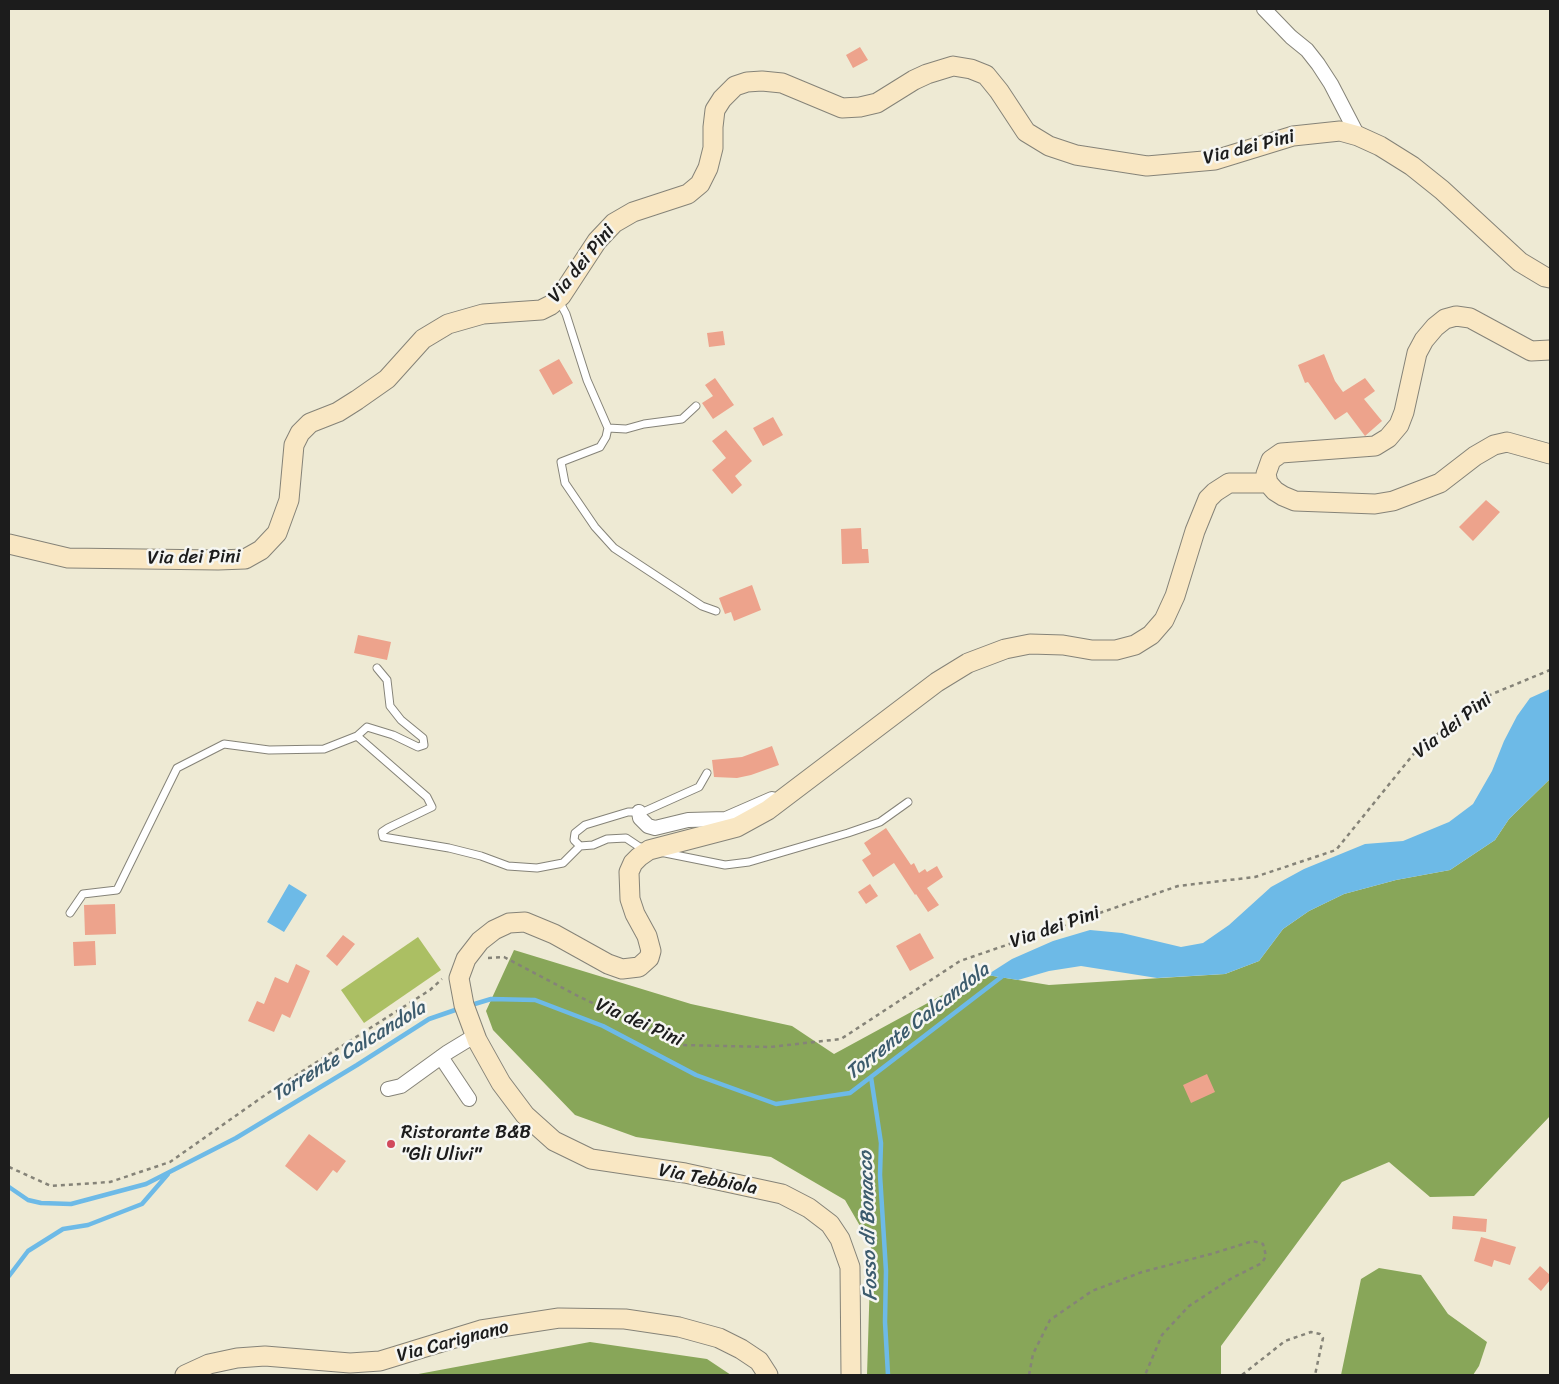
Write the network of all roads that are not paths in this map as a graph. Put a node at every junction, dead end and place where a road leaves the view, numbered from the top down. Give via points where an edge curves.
1 (1264, 9) edge
2 (1358, 136) junction
3 (1550, 278) edge
4 (558, 299) junction
5 (1550, 350) edge
6 (696, 406) dead end
7 (608, 428) junction
8 (1550, 454) edge
9 (1268, 483) junction
10 (9, 544) edge
11 (716, 612) dead end
12 (377, 668) dead end
13 (357, 736) junction
14 (707, 773) dead end
15 (800, 787) junction
16 (908, 802) dead end
17 (639, 812) junction
18 (580, 846) junction
19 (649, 850) junction
20 (70, 913) dead end
21 (477, 1038) junction
22 (441, 1057) junction
23 (388, 1089) dead end
24 (469, 1099) dead end
25 (185, 1375) edge
26 (768, 1375) edge
27 (851, 1375) edge

1 - 2 street via 1318,64
2 - 3 street, Via dei Pini via 1412,166 1520,262
2 - 4 street, Via dei Pini via 1340,131 1294,136 1215,160 1147,166 1076,155 1048,146 1026,132 986,75 970,69 953,66 927,74 877,104 860,107 842,108 782,83 747,82 735,86 722,98 716,110 713,148 700,184 688,194 633,212 614,223 597,241
4 - 7 lane
4 - 10 street, Via dei Pini via 541,310 484,314 448,324 423,339 387,379 365,395 338,412 310,423 294,445 289,500 276,533 261,550 245,559 68,558
5 - 9 street via 1531,351 1470,318 1456,316 1445,319 1424,340 1417,353 1404,412 1399,425 1388,438 1375,446 1281,453 1268,466
6 - 7 lane via 682,419 626,429
7 - 11 lane via 600,447 562,462 565,483 595,527 614,548
8 - 9 street via 1507,442 1494,445 1474,456 1440,483 1400,499 1376,504 1296,501 1275,491
9 - 15 street via 1229,483 1208,499 1176,596 1164,620 1151,635 1135,645 1116,650 1030,644 1005,649 968,663 937,682
12 - 13 lane via 387,680 390,706 400,720 423,738 424,745 418,747 367,726
13 - 18 lane via 428,797 432,807 388,828 382,832 383,837 449,848 508,866 537,868 563,863
13 - 20 lane via 324,749 269,750 224,744 177,768 117,890 83,894
14 - 17 lane via 699,787
15 - 17 street via 726,818 688,820 655,828 648,826
15 - 19 street via 737,827
16 - 19 lane via 880,822 749,862 725,865
17 - 18 lane via 628,812 585,825 575,833 574,840
18 - 19 lane via 626,838
19 - 21 street, Via Tebbiola via 633,863 628,880 635,914 648,936 649,958 639,967 622,969 525,922 509,923 480,941 466,959 459,978 464,1005
21 - 22 street
21 - 27 street, Via Tebbiola via 501,1083 525,1116 554,1141 591,1159 782,1194 830,1224 840,1239 850,1267
22 - 23 street via 401,1086
22 - 24 street
25 - 26 street, Via Carignano via 209,1364 265,1356 350,1363 380,1361 481,1330 559,1318 624,1319 679,1327 719,1338 741,1349 759,1361

